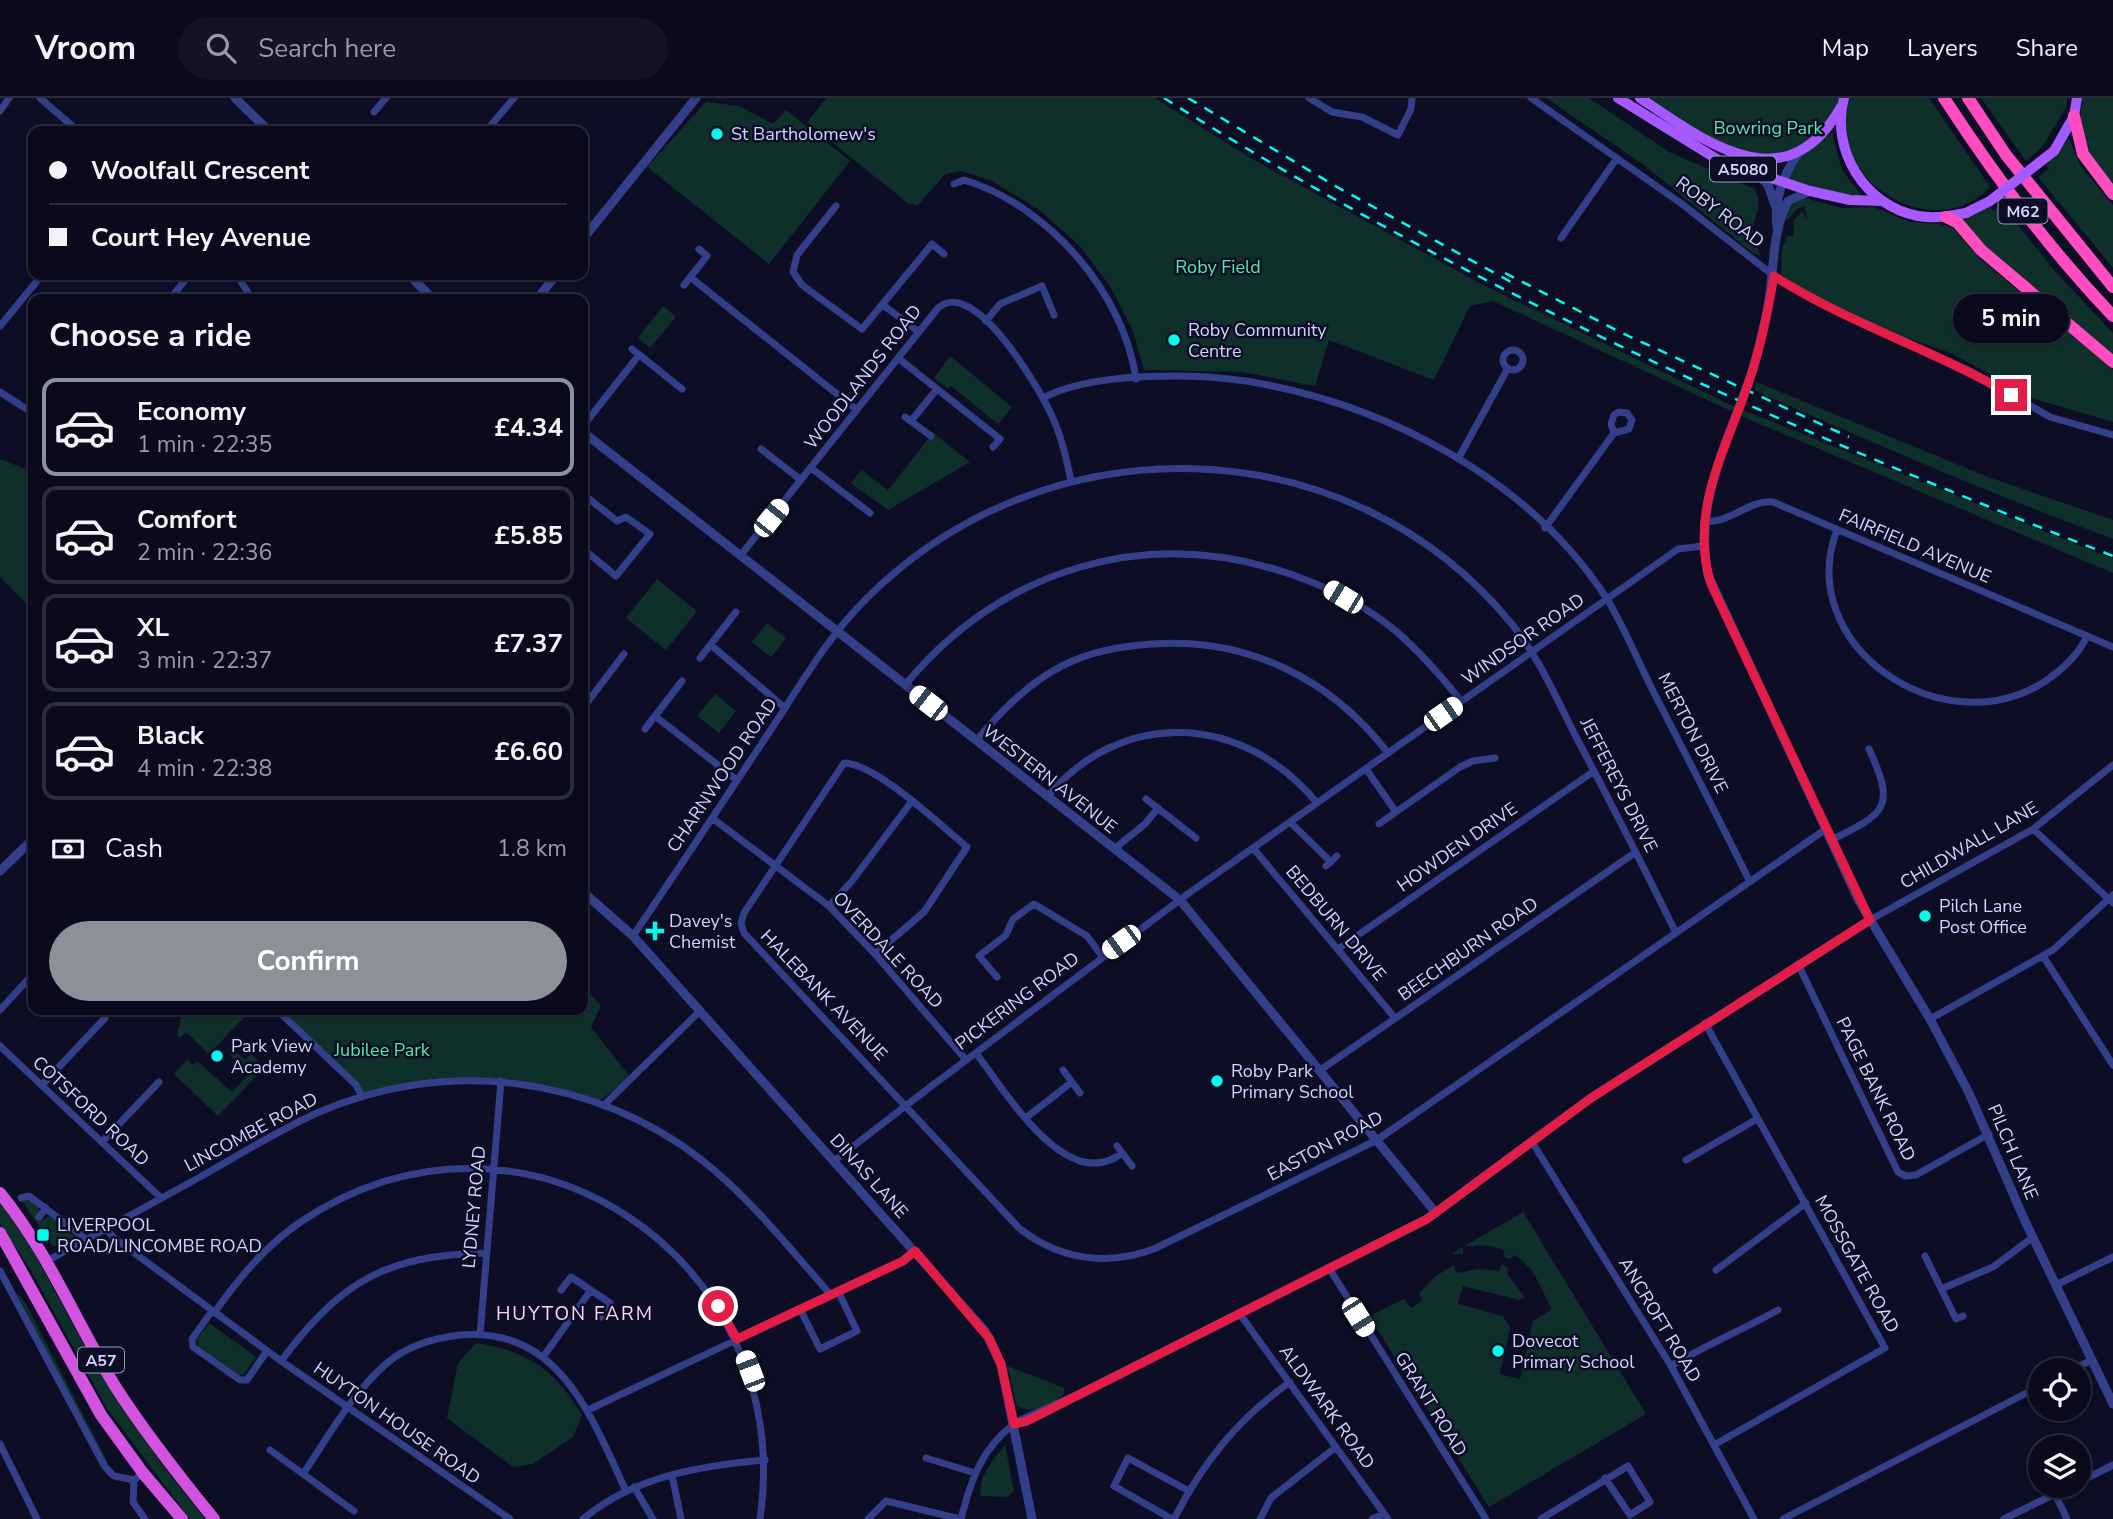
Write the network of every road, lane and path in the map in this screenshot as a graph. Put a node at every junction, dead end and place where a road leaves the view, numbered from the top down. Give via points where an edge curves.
1 (9, 98) edge
2 (40, 98) edge
3 (235, 98) edge
4 (386, 98) edge
5 (514, 98) edge
6 (696, 98) edge
7 (1412, 98) edge
8 (1531, 98) edge
9 (1618, 98) edge
10 (1640, 98) edge
11 (1944, 98) edge
12 (1968, 98) edge
13 (2077, 98) edge
14 (1314, 99) edge
15 (1842, 103) edge
16 (0, 111) edge
17 (374, 112) dead end
18 (2074, 116) junction
19 (72, 126) edge
20 (264, 126) edge
21 (490, 126) edge
22 (1800, 152) junction
23 (1617, 158) junction
24 (1758, 174) junction
25 (1783, 183) junction
26 (954, 184) dead end
27 (1810, 191) junction
28 (2113, 194) edge
29 (1884, 201) junction
30 (836, 206) dead end
31 (1776, 207) junction
32 (1947, 217) junction
33 (588, 233) edge
34 (1778, 236) junction
35 (1561, 238) dead end
36 (699, 249) dead end
37 (944, 254) dead end
38 (1774, 276) junction
39 (690, 277) junction
40 (38, 280) edge
41 (185, 280) edge
42 (414, 280) edge
43 (552, 280) edge
44 (684, 285) dead end
45 (2113, 287) edge
46 (174, 294) edge
47 (428, 294) edge
48 (541, 294) edge
49 (883, 305) junction
50 (1054, 315) dead end
51 (2113, 316) edge
52 (986, 321) junction
53 (0, 326) edge
54 (919, 332) junction
55 (632, 349) dead end
56 (639, 355) junction
57 (898, 358) junction
58 (2113, 362) edge
59 (1508, 368) dead end
60 (1136, 379) junction
61 (682, 389) dead end
62 (937, 389) junction
63 (0, 392) edge
64 (1043, 398) junction
65 (28, 410) edge
66 (857, 410) junction
67 (588, 420) edge
68 (1614, 433) dead end
69 (2113, 435) edge
70 (931, 436) dead end
71 (588, 437) edge
72 (993, 447) dead end
73 (761, 449) dead end
74 (1458, 459) junction
75 (811, 468) junction
76 (801, 480) junction
77 (1071, 481) junction
78 (588, 498) dead end
79 (870, 513) dead end
80 (1704, 520) junction
81 (1545, 528) junction
82 (1838, 530) junction
83 (1703, 546) junction
84 (588, 554) edge
85 (740, 556) junction
86 (1607, 599) junction
87 (736, 612) dead end
88 (837, 632) junction
89 (2087, 636) junction
90 (711, 645) junction
91 (2113, 647) edge
92 (1532, 651) junction
93 (624, 654) dead end
94 (700, 659) dead end
95 (682, 681) dead end
96 (905, 685) junction
97 (588, 701) edge
98 (1461, 701) junction
99 (785, 708) junction
100 (655, 716) junction
101 (645, 729) dead end
102 (976, 741) junction
103 (1869, 749) dead end
104 (1388, 753) junction
105 (1495, 758) dead end
106 (2113, 765) edge
107 (1366, 769) junction
108 (1594, 771) junction
109 (737, 780) junction
110 (1047, 797) junction
111 (1146, 799) dead end
112 (912, 801) junction
113 (1317, 803) junction
114 (1158, 808) junction
115 (1396, 812) junction
116 (712, 818) junction
117 (1290, 822) junction
118 (1379, 824) dead end
119 (1826, 829) junction
120 (2033, 829) junction
121 (1196, 838) dead end
122 (1831, 840) junction
123 (28, 844) edge
124 (1253, 848) junction
125 (1114, 849) junction
126 (1636, 852) junction
127 (1331, 861) dead end
128 (774, 864) junction
129 (0, 871) edge
130 (1751, 881) junction
131 (588, 896) edge
132 (2112, 899) edge
133 (1180, 900) junction
134 (829, 906) junction
135 (1870, 920) junction
136 (1676, 933) junction
137 (633, 936) junction
138 (1338, 949) junction
139 (875, 954) junction
140 (1102, 956) junction
141 (2043, 956) junction
142 (1798, 964) junction
143 (997, 977) dead end
144 (28, 979) edge
145 (0, 1010) edge
146 (699, 1012) junction
147 (282, 1015) edge
148 (105, 1018) dead end
149 (1395, 1018) junction
150 (1930, 1019) junction
151 (1705, 1023) junction
152 (0, 1046) edge
153 (976, 1052) junction
154 (966, 1060) junction
155 (2113, 1065) edge
156 (1063, 1070) dead end
157 (1320, 1071) junction
158 (501, 1081) junction
159 (159, 1082) dead end
160 (1072, 1082) junction
161 (42, 1085) junction
162 (1080, 1093) dead end
163 (362, 1097) junction
164 (907, 1104) junction
165 (604, 1105) junction
166 (1027, 1117) junction
167 (1758, 1118) junction
168 (1989, 1134) junction
169 (1377, 1140) junction
170 (102, 1142) junction
171 (1532, 1142) junction
172 (1686, 1160) dead end
173 (834, 1161) junction
174 (1132, 1166) dead end
175 (493, 1171) junction
176 (0, 1193) edge
177 (21, 1198) dead end
178 (161, 1198) junction
179 (1806, 1203) junction
180 (46, 1208) junction
181 (1436, 1213) junction
182 (39, 1217) dead end
183 (106, 1228) junction
184 (0, 1233) edge
185 (2033, 1237) junction
186 (86, 1239) junction
187 (915, 1251) junction
188 (486, 1253) junction
189 (1925, 1256) dead end
190 (2113, 1257) edge
191 (47, 1261) junction
192 (1329, 1268) junction
193 (1716, 1270) dead end
194 (0, 1271) edge
195 (2056, 1285) junction
196 (1941, 1289) junction
197 (561, 1290) dead end
198 (591, 1290) junction
199 (835, 1293) junction
200 (800, 1309) junction
201 (1778, 1310) dead end
202 (213, 1312) junction
203 (1240, 1313) junction
204 (1963, 1316) dead end
205 (601, 1317) dead end
206 (480, 1335) junction
207 (737, 1339) junction
208 (267, 1351) junction
209 (543, 1357) junction
210 (2092, 1360) joint
211 (281, 1361) junction
212 (1671, 1366) junction
213 (1290, 1382) junction
214 (2028, 1392) edge
215 (2113, 1404) edge
216 (349, 1408) junction
217 (588, 1410) junction
218 (1014, 1424) junction
219 (1714, 1445) junction
220 (0, 1446) edge
221 (1336, 1447) junction
222 (270, 1450) dead end
223 (926, 1458) dead end
224 (765, 1460) junction
225 (2113, 1465) edge
226 (975, 1473) junction
227 (303, 1474) junction
228 (672, 1475) junction
229 (138, 1476) junction
230 (2091, 1476) edge
231 (1605, 1478) junction
232 (634, 1487) junction
233 (625, 1491) junction
234 (1189, 1491) junction
235 (2047, 1498) edge
236 (2057, 1498) edge
237 (354, 1511) dead end
238 (1386, 1516) edge
239 (37, 1519) edge
240 (145, 1519) edge
241 (182, 1519) edge
242 (214, 1519) edge
243 (510, 1519) edge
244 (583, 1519) edge
245 (653, 1519) edge
246 (681, 1519) edge
247 (760, 1519) edge
248 (868, 1519) edge
249 (960, 1519) edge
250 (1032, 1519) edge
251 (1173, 1519) edge
252 (1260, 1519) edge
253 (1372, 1519) edge
254 (1486, 1519) edge
255 (1541, 1519) edge
256 (1754, 1519) edge
257 (1783, 1519) edge
258 (2004, 1519) edge
259 (2067, 1519) edge

1 - 16 street
2 - 19 street
3 - 20 street
4 - 17 street
5 - 21 street
6 - 33 street
7 - 14 street via 1398,135 1362,117 1332,112
8 - 23 street, ROBY ROAD
9 - 24 main road, A5080 via 1692,146
10 - 22 main road, A5080 via 1713,143 1747,158 1774,159
11 - 51 highway, M62 via 2044,238
12 - 45 highway, M62 via 2039,197
13 - 18 main road, A5080
15 - 22 main road, A5080 via 1828,130
15 - 29 main road, A5080 via 1840,128 1849,163 1868,190
18 - 28 highway via 2083,154
18 - 32 main road, A5080, bridge via 2054,151 1990,201
22 - 25 street
23 - 35 street
23 - 38 street, ROBY ROAD
24 - 25 main road, A5080
24 - 31 street via 1768,185
25 - 27 main road, A5080
25 - 31 street
26 - 60 street via 964,180 999,196 1045,227 1079,259 1116,315 1130,347
27 - 29 main road, A5080 via 1850,200
27 - 34 street via 1788,201
29 - 32 main road, A5080 via 1915,215
30 - 49 street via 797,255 793,272 802,285 862,329
31 - 34 street
32 - 58 highway
34 - 38 street, PILCH LANE
36 - 39 street via 707,256
37 - 49 street via 932,244
38 - 69 street, ROBY ROAD via 1846,316 1972,372 2050,417
38 - 80 street, PILCH LANE via 1750,380 1716,467
39 - 44 street
39 - 66 street
40 - 53 street
41 - 46 street
42 - 47 street
43 - 48 street
49 - 54 street
50 - 52 street via 1042,286 1000,304
52 - 54 street, WOODLANDS ROAD via 963,303 951,301 941,305
52 - 64 street, WOODLANDS ROAD via 1022,363
54 - 57 street, WOODLANDS ROAD
55 - 56 street
56 - 61 street
56 - 67 street
57 - 62 street
57 - 66 street, WOODLANDS ROAD
59 - 74 street
60 - 64 street, MERTON DRIVE via 1061,390
60 - 74 street, MERTON DRIVE via 1212,377 1295,390 1377,417
62 - 70 street via 908,419
62 - 72 street via 1000,439
63 - 65 street
64 - 77 street, WOODLANDS ROAD via 1063,444
66 - 75 street, WOODLANDS ROAD
68 - 81 street
71 - 85 street, WESTERN AVENUE
73 - 76 street
74 - 81 street, MERTON DRIVE
75 - 76 street, WOODLANDS ROAD
75 - 79 street
76 - 85 street, WOODLANDS ROAD
77 - 88 street, CHARNWOOD ROAD via 998,506 942,536 887,579
77 - 92 street, JEFFEREYS DRIVE via 1159,468 1202,468 1266,477 1344,500 1396,526 1449,561 1495,605
78 - 84 street via 617,521 626,517 650,534 616,576
80 - 82 street, FAIRFIELD AVENUE via 1719,521 1770,501
80 - 83 street, PILCH LANE
81 - 86 street, MERTON DRIVE
82 - 89 street, FAIRFIELD AVENUE
82 - 89 street via 1831,572 1846,629 1881,671 1920,694 1969,703 2014,696 2059,672
83 - 86 street, WINDSOR ROAD via 1678,549
83 - 119 street, PILCH LANE via 1714,593
85 - 88 street, WESTERN AVENUE
86 - 92 street, WINDSOR ROAD
86 - 130 street, MERTON DRIVE
87 - 90 street
88 - 96 street, WESTERN AVENUE
88 - 99 street, CHARNWOOD ROAD
89 - 91 street, FAIRFIELD AVENUE
90 - 94 street
90 - 99 street
92 - 98 street, WINDSOR ROAD
92 - 108 street, JEFFEREYS DRIVE
93 - 97 street
95 - 100 street
96 - 98 street via 926,659 954,636 1008,597 1044,580 1099,561 1192,552 1236,558 1324,585 1395,630 1432,664
96 - 102 street, WESTERN AVENUE
98 - 104 street, WINDSOR ROAD
99 - 109 street, CHARNWOOD ROAD
100 - 101 street
100 - 109 street
102 - 104 street via 1015,699 1063,665 1113,649 1183,643 1237,651 1293,671 1340,701
102 - 110 street, WESTERN AVENUE
103 - 122 street via 1884,782 1883,802 1866,822
104 - 107 street, WINDSOR ROAD
105 - 115 street via 1466,763
106 - 120 street, CHILDWALL LANE
107 - 113 street, WINDSOR ROAD
107 - 115 street
108 - 126 street, JEFFEREYS DRIVE
108 - 138 street, HOWDEN DRIVE
109 - 116 street, CHARNWOOD ROAD
110 - 113 street via 1073,770 1106,749 1184,731 1259,752 1293,777
110 - 125 street, WESTERN AVENUE
111 - 114 street
112 - 128 street, HALEBANK AVENUE via 859,764 844,763
112 - 134 street
112 - 139 street via 967,847 924,912
113 - 117 street, WINDSOR ROAD
114 - 121 street
114 - 125 street
115 - 118 street
116 - 128 street, OVERDALE ROAD
116 - 137 street, CHARNWOOD ROAD
117 - 124 street, WINDSOR ROAD
117 - 127 street
119 - 122 street, PILCH LANE
119 - 130 street, EASTON ROAD
120 - 132 street
120 - 135 street, CHILDWALL LANE
122 - 135 street, PILCH LANE
123 - 129 street
124 - 133 street, WINDSOR ROAD
124 - 138 street, BEDBURN DRIVE
125 - 133 street, WESTERN AVENUE
126 - 136 street, JEFFEREYS DRIVE
126 - 149 street, BEECHBURN ROAD
128 - 134 street, OVERDALE ROAD
128 - 164 street, HALEBANK AVENUE via 744,914 743,930
130 - 136 street, EASTON ROAD
131 - 137 street, DINAS LANE
132 - 141 street
133 - 140 street, PICKERING ROAD
133 - 157 street, WESTERN AVENUE
134 - 139 street, OVERDALE ROAD
135 - 142 street
135 - 150 street, PILCH LANE
136 - 169 street, EASTON ROAD
137 - 146 street, DINAS LANE
138 - 149 street, BEDBURN DRIVE
139 - 154 street, OVERDALE ROAD
140 - 143 street via 1087,936 1034,904 1013,919 1006,935 979,957
140 - 153 street, PICKERING ROAD
141 - 150 street
141 - 155 street
142 - 151 street
142 - 168 street, PAGE BANK ROAD via 1898,1172 1916,1175
144 - 145 street
146 - 165 street
146 - 173 street, DINAS LANE
147 - 163 street via 356,1085
148 - 161 street
149 - 157 street, BEECHBURN ROAD
150 - 168 street, PILCH LANE
151 - 167 street, MOSSGATE ROAD
151 - 171 street
152 - 161 street, COTSFORD ROAD
153 - 154 street, PICKERING ROAD
153 - 166 street
154 - 164 street, PICKERING ROAD
156 - 160 street
157 - 169 street, WESTERN AVENUE
158 - 163 street, LINCOMBE ROAD via 435,1081
158 - 165 street, LINCOMBE ROAD via 547,1088
158 - 175 street, LYDNEY ROAD
159 - 170 street
160 - 162 street
160 - 166 street
161 - 170 street, COTSFORD ROAD
163 - 178 street, LINCOMBE ROAD via 306,1119
164 - 169 street, EASTON ROAD via 1028,1236 1061,1252 1101,1260 1156,1248
164 - 173 street
165 - 199 street, LINCOMBE ROAD via 666,1136 716,1172
166 - 174 street via 1055,1149 1076,1162 1103,1163 1119,1149
167 - 172 street
167 - 179 street, MOSSGATE ROAD
168 - 185 street, PILCH LANE
169 - 181 street, WESTERN AVENUE
170 - 178 street, COTSFORD ROAD
171 - 181 street
171 - 212 street, ANCROFT ROAD
173 - 187 street, DINAS LANE
175 - 188 street, LYDNEY ROAD
175 - 202 street via 418,1174 327,1206 261,1255
175 - 207 street via 568,1187 639,1224 690,1269
176 - 191 highway, A57
177 - 180 street via 29,1196
178 - 183 street, LINCOMBE ROAD
179 - 193 street
179 - 219 street, MOSSGATE ROAD via 1885,1348
180 - 182 street
180 - 186 street
181 - 192 street
183 - 186 street, LINCOMBE ROAD
183 - 202 street, HUYTON HOUSE ROAD
184 - 229 highway, A57
185 - 195 street, PILCH LANE
185 - 196 street via 1993,1267
186 - 191 street, LINCOMBE ROAD
187 - 199 street
187 - 218 street, DINAS LANE via 989,1338 1001,1364
188 - 206 street, LYDNEY ROAD
188 - 211 street via 426,1256 377,1272 320,1312
189 - 196 street
190 - 195 street
191 - 242 highway, A57 via 116,1386 165,1459
192 - 203 street
192 - 254 street, GRANT ROAD
194 - 229 street via 95,1451 110,1473
195 - 210 street, PILCH LANE
196 - 204 street via 1956,1319
197 - 198 street via 571,1277
198 - 205 street via 610,1303
198 - 209 street
199 - 200 street
199 - 200 street, LINCOMBE ROAD via 857,1331 820,1349
200 - 207 street
201 - 212 street
202 - 208 street, HUYTON HOUSE ROAD
202 - 208 street via 192,1339 193,1347 240,1380 247,1380
203 - 213 street, ALDWARK ROAD
203 - 218 street
206 - 209 street via 517,1344
206 - 216 street via 444,1337 402,1352 374,1375
207 - 217 street
207 - 224 street via 760,1409
208 - 211 street, HUYTON HOUSE ROAD
209 - 217 street
210 - 215 street, PILCH LANE
211 - 216 street, HUYTON HOUSE ROAD
212 - 219 street, ANCROFT ROAD
213 - 221 street, ALDWARK ROAD
213 - 234 street via 1217,1447
214 - 257 street
216 - 227 street
216 - 243 street, HUYTON HOUSE ROAD
217 - 233 street
218 - 226 street via 986,1450
218 - 250 street, DINAS LANE
219 - 256 street, ANCROFT ROAD
220 - 239 street
221 - 238 street, ALDWARK ROAD
221 - 252 street via 1272,1497
222 - 227 street
223 - 226 street
224 - 228 street
224 - 247 street
225 - 230 street
226 - 249 street
227 - 237 street
228 - 232 street
228 - 246 street
229 - 240 street via 133,1502
229 - 241 highway, A57
231 - 231 street via 1628,1466 1650,1502 1630,1515
231 - 255 street
232 - 233 street
232 - 245 street
233 - 244 street
234 - 251 street
234 - 251 street via 1128,1458 1114,1486
235 - 258 street
236 - 259 street
238 - 253 street
248 - 249 street via 886,1501

